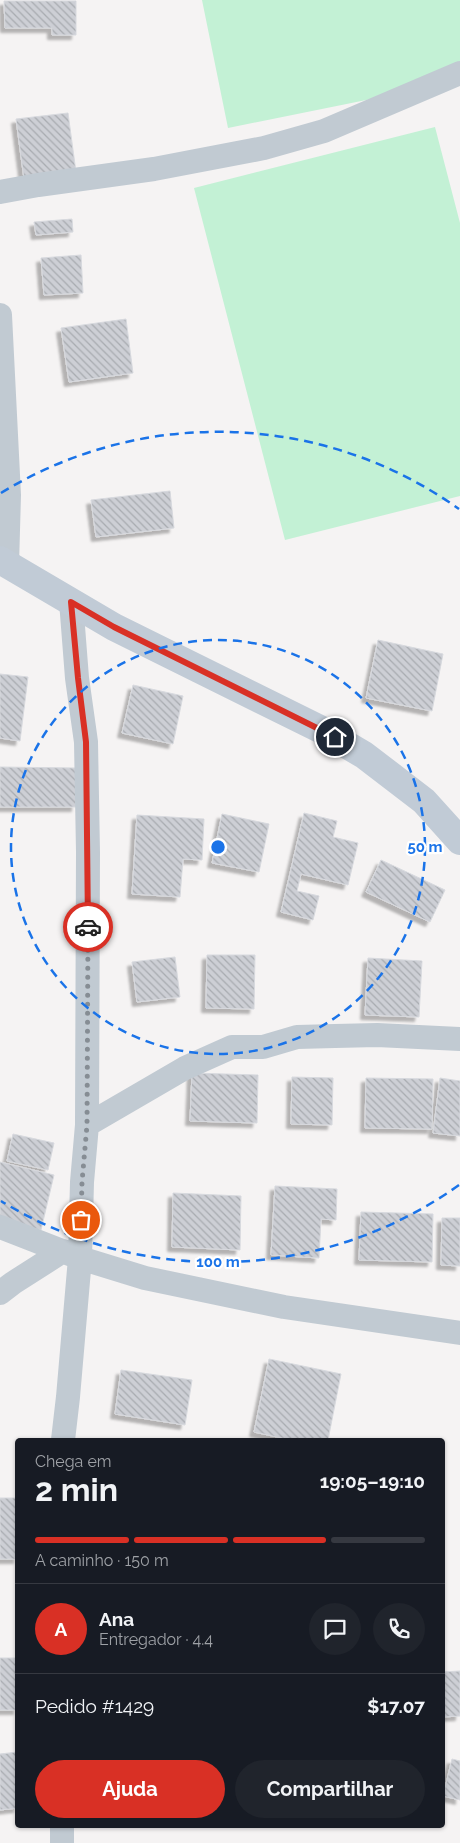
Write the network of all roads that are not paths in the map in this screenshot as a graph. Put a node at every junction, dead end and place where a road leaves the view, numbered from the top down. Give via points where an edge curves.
1 (460, 73) edge
2 (0, 192) edge
3 (0, 315) edge
4 (4, 563) edge
5 (71, 602) junction
6 (460, 841) edge
7 (460, 1038) edge
8 (87, 1125) junction
9 (0, 1227) edge
10 (72, 1255) junction
11 (0, 1293) edge
12 (460, 1333) edge
13 (63, 1438) edge
14 (62, 1828) edge
15 (62, 1843) edge

1 - 2 street via 324,131 264,148 154,169
3 - 4 street via 9,495
4 - 5 street
5 - 6 street via 114,627 320,729 364,755 424,801
5 - 8 street via 86,742
7 - 8 street via 297,1037 263,1047 232,1047 184,1068
8 - 10 street
9 - 10 street
10 - 11 street via 13,1283
10 - 12 street via 145,1278 284,1307
10 - 13 street via 68,1397
14 - 15 street

